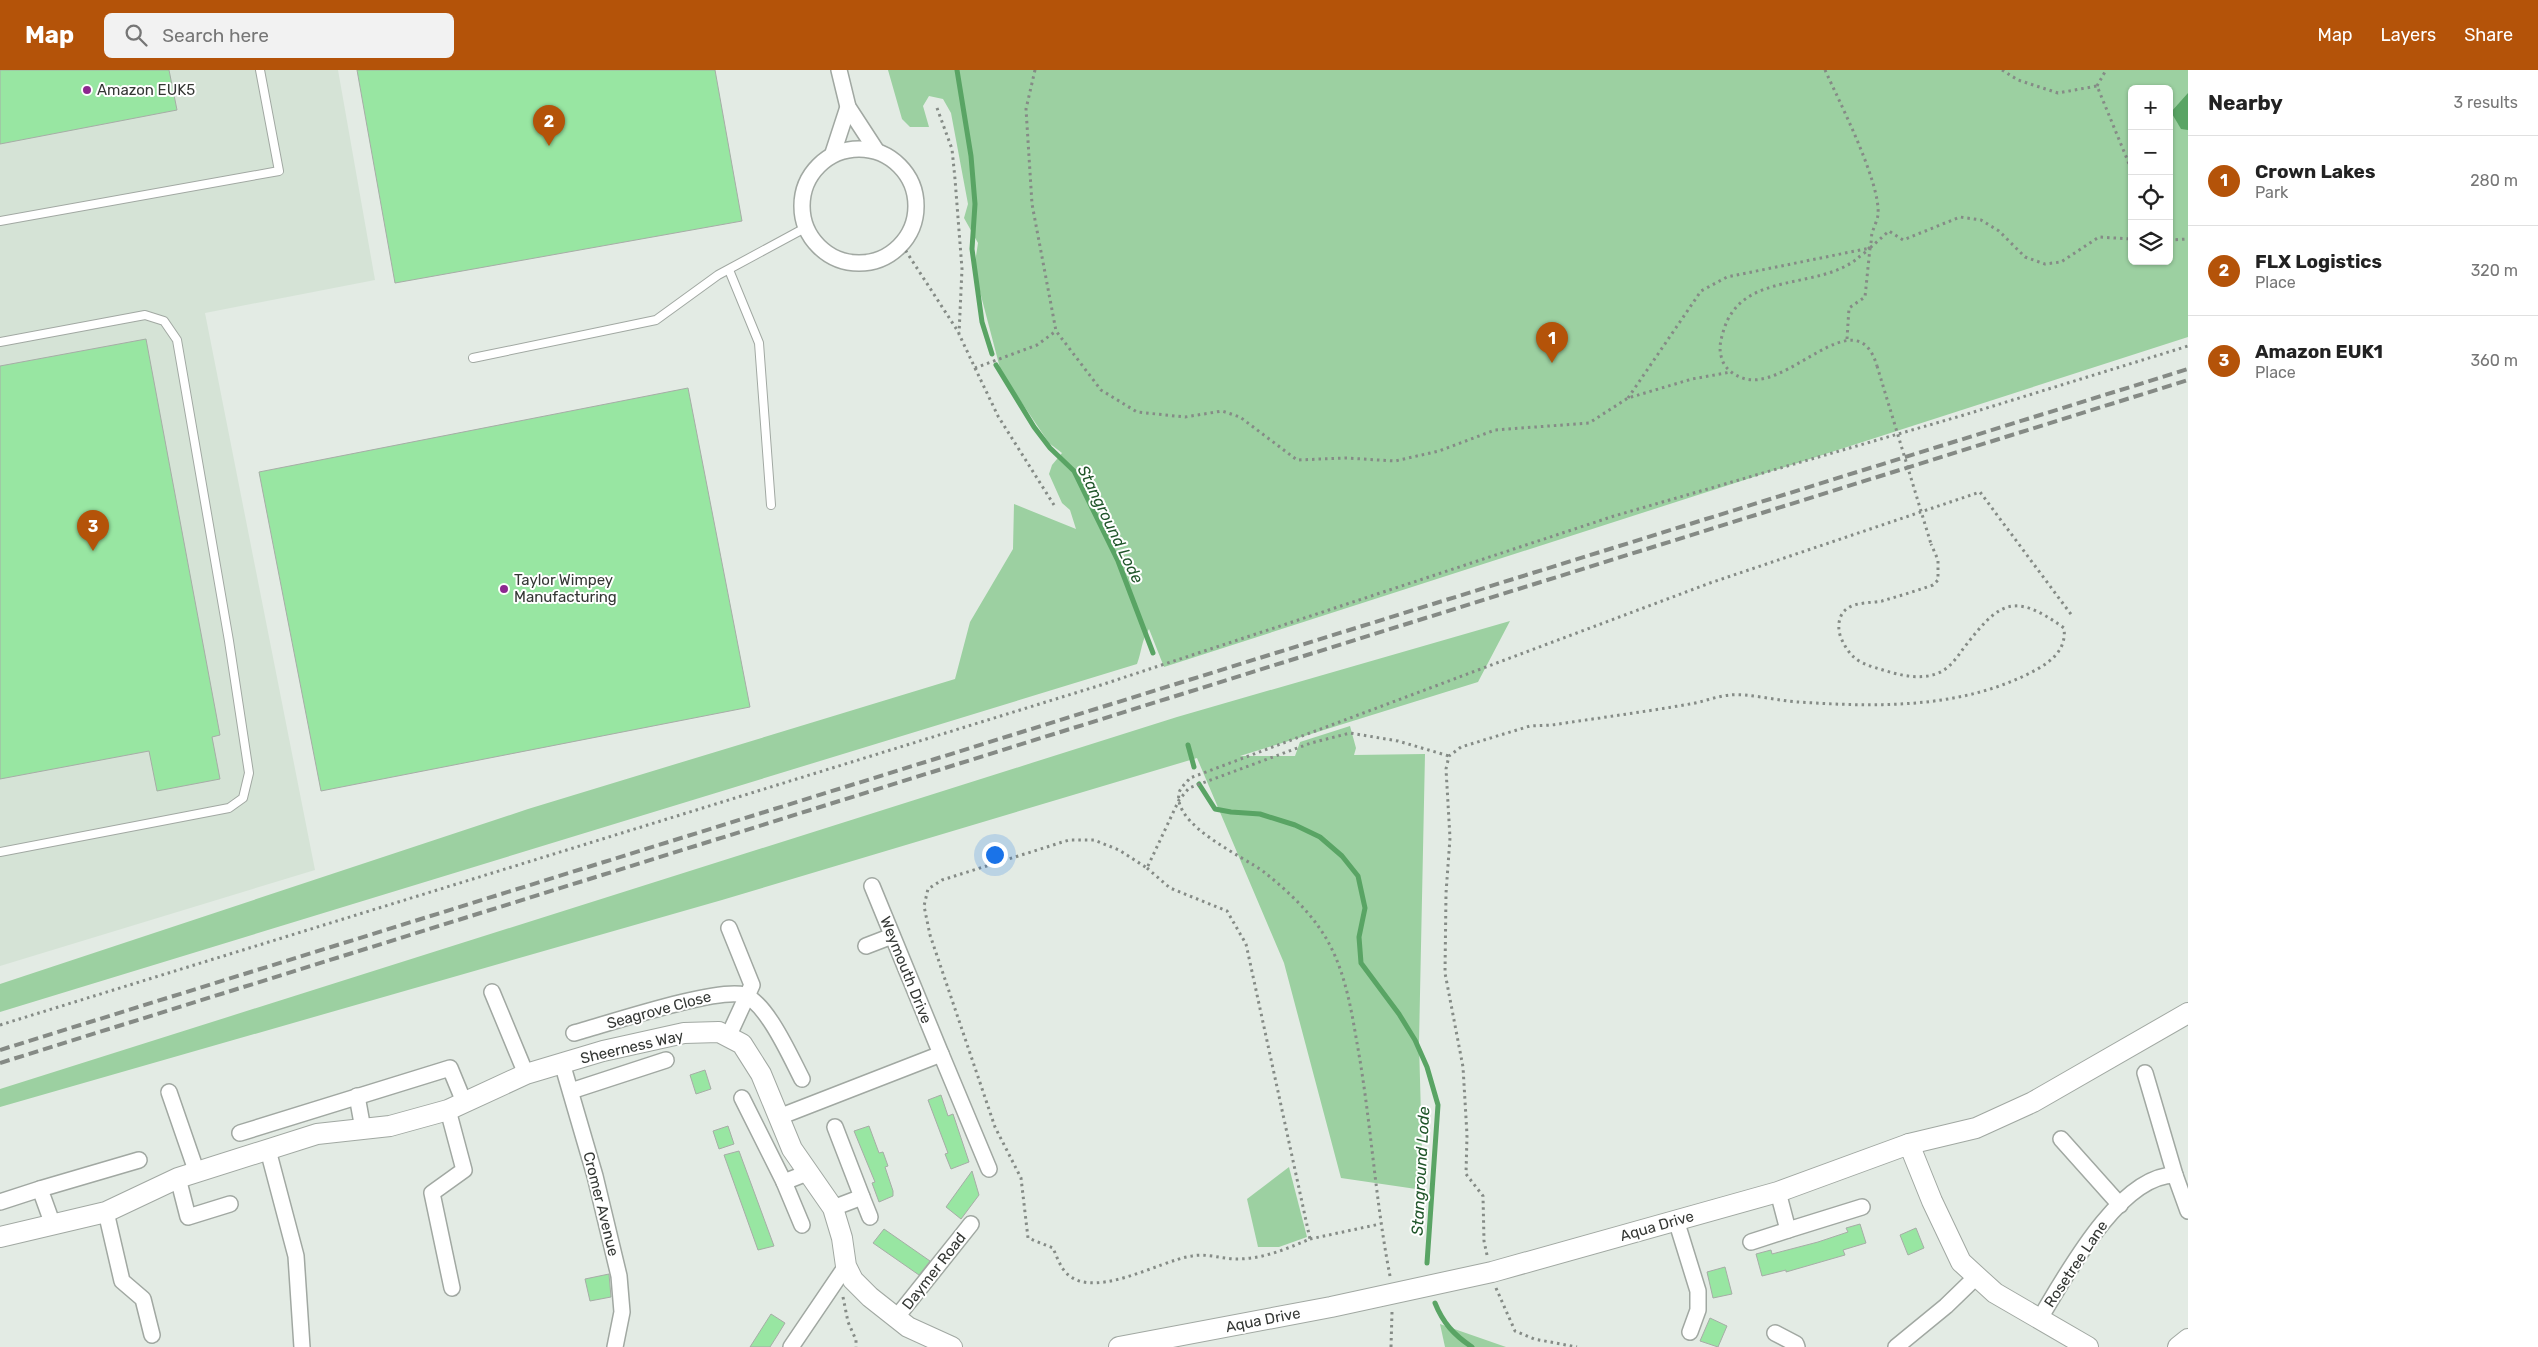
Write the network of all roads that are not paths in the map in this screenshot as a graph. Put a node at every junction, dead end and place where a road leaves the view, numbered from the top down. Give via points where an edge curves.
1 (260, 70) edge
2 (839, 70) edge
3 (848, 107) junction
4 (876, 150) junction
5 (833, 154) junction
6 (0, 221) edge
7 (805, 228) junction
8 (729, 270) junction
9 (0, 342) edge
10 (472, 358) dead end
11 (771, 505) dead end
12 (0, 852) edge
13 (872, 886) dead end
14 (729, 928) dead end
15 (892, 936) junction
16 (866, 946) dead end
17 (492, 992) dead end
18 (745, 996) junction
19 (2188, 1013) edge
20 (574, 1033) dead end
21 (728, 1036) junction
22 (941, 1054) junction
23 (666, 1060) dead end
24 (562, 1063) junction
25 (2145, 1073) dead end
26 (526, 1074) junction
27 (802, 1079) dead end
28 (571, 1091) junction
29 (169, 1092) dead end
30 (357, 1096) junction
31 (742, 1098) dead end
32 (456, 1106) junction
33 (779, 1117) junction
34 (835, 1127) dead end
35 (363, 1129) junction
36 (240, 1133) dead end
37 (2061, 1139) dead end
38 (1909, 1144) junction
39 (268, 1150) junction
40 (139, 1160) dead end
41 (989, 1169) dead end
42 (807, 1173) junction
43 (2175, 1175) junction
44 (188, 1176) junction
45 (784, 1182) junction
46 (40, 1189) junction
47 (1778, 1192) junction
48 (862, 1197) junction
49 (0, 1202) edge
50 (230, 1204) dead end
51 (2120, 1205) junction
52 (1862, 1207) dead end
53 (833, 1208) junction
54 (2188, 1211) edge
55 (106, 1212) junction
56 (870, 1217) dead end
57 (1676, 1220) junction
58 (971, 1224) dead end
59 (53, 1225) junction
60 (802, 1225) dead end
61 (1788, 1230) junction
62 (0, 1237) edge
63 (1751, 1242) dead end
64 (850, 1273) junction
65 (1976, 1276) junction
66 (452, 1288) dead end
67 (896, 1318) junction
68 (2039, 1320) junction
69 (1690, 1332) dead end
70 (1775, 1333) dead end
71 (152, 1335) dead end
72 (2188, 1338) edge
73 (949, 1346) edge
74 (302, 1347) edge
75 (615, 1347) edge
76 (791, 1347) edge
77 (1121, 1347) edge
78 (1797, 1347) edge
79 (1896, 1347) edge
80 (2088, 1347) edge
81 (2178, 1347) edge

1 - 6 lane via 279,171
2 - 3 street
3 - 4 street
3 - 5 street
4 - 5 street via 854,148
4 - 7 street via 900,165 915,190 915,219 902,245 878,261 849,263 823,251
5 - 7 street via 811,172 801,200
7 - 8 lane
8 - 10 lane via 656,320
8 - 11 lane via 759,343
9 - 12 lane via 145,315 164,321 177,340 230,641 249,773 243,798 229,808
13 - 15 street, Weymouth Drive
14 - 18 street via 752,985
15 - 16 street
15 - 22 street, Weymouth Drive
17 - 26 street
18 - 20 street, Seagrove Close via 716,994
18 - 21 street
18 - 27 street via 770,1017
19 - 38 street, Aqua Drive via 2033,1102 1976,1128
21 - 24 street, Sheerness Way via 719,1032 684,1033
21 - 33 street via 742,1044
22 - 33 street
22 - 41 street, Weymouth Drive
23 - 28 street, Sheerness Way
24 - 26 street, Sheerness Way
24 - 28 street, Cromer Avenue
25 - 43 street
26 - 32 street, Sheerness Way
28 - 75 street, Cromer Avenue via 619,1276 622,1312
29 - 44 street
30 - 32 street via 450,1068
30 - 35 street
30 - 36 street
31 - 45 street
32 - 35 street, Sheerness Way via 390,1126
32 - 66 street via 464,1170 432,1193
33 - 42 street via 792,1149
34 - 48 street
35 - 39 street, Sheerness Way via 317,1134
37 - 51 street
38 - 47 street, Aqua Drive
38 - 65 street via 1961,1262
39 - 44 street, Sheerness Way
39 - 74 street via 296,1256
40 - 46 street
42 - 45 street
42 - 53 street
43 - 51 street, Rosetree Lane via 2161,1175 2144,1184
43 - 54 street
44 - 50 street via 188,1217
44 - 55 street, Sheerness Way
45 - 60 street
46 - 49 street
46 - 59 street
47 - 57 street, Aqua Drive
47 - 61 street
48 - 53 street
48 - 56 street
51 - 68 street, Rosetree Lane via 2074,1260
52 - 61 street
53 - 64 street
55 - 59 street, Sheerness Way
55 - 71 street via 122,1281 144,1299
57 - 69 street via 1698,1291 1698,1310
57 - 77 street, Aqua Drive via 1492,1272
58 - 67 street, Daymer Road
59 - 62 street, Sheerness Way
61 - 63 street
64 - 67 street via 870,1297
64 - 76 street
65 - 68 street via 1994,1293
65 - 79 street via 1946,1306
67 - 73 street
68 - 80 street
70 - 78 street
72 - 81 street

